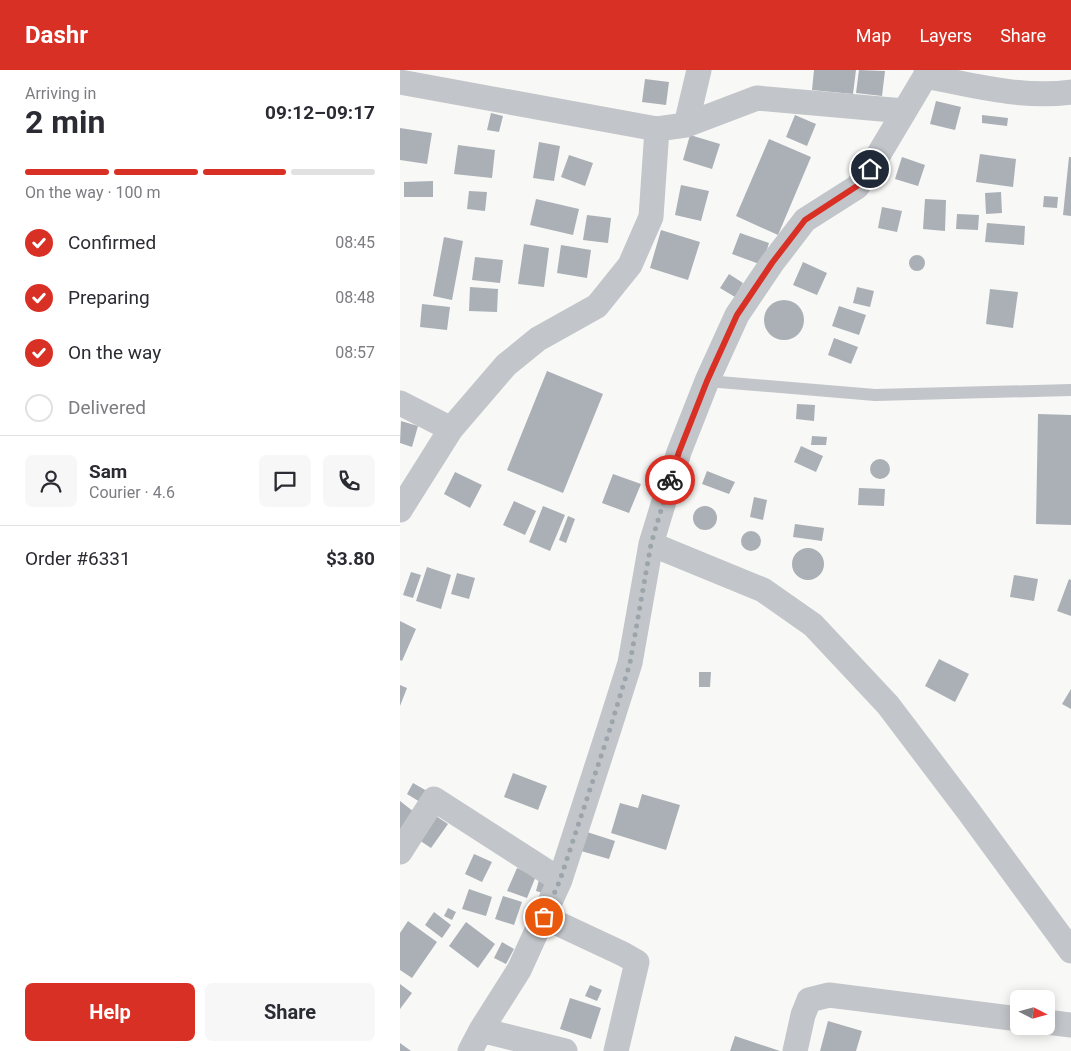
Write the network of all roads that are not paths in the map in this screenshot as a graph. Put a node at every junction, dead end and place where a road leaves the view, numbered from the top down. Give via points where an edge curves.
1 (699, 70) edge
2 (927, 73) edge
3 (400, 82) edge
4 (1071, 92) edge
5 (904, 110) junction
6 (686, 125) junction
7 (658, 129) junction
8 (707, 381) junction
9 (1071, 390) edge
10 (400, 402) edge
11 (451, 429) junction
12 (400, 510) edge
13 (651, 544) junction
14 (400, 852) edge
15 (560, 880) junction
16 (544, 917) junction
17 (1071, 951) edge
18 (1010, 1018) edge
19 (1055, 1023) edge
20 (1071, 1025) edge
21 (475, 1041) edge
22 (565, 1051) edge
23 (616, 1051) edge
24 (795, 1051) edge

1 - 6 street
2 - 4 street via 999,91
2 - 5 street
3 - 7 street
5 - 6 street via 757,98
5 - 8 street via 857,186 805,220 772,263 737,315
6 - 7 street
7 - 11 street via 651,218 630,265 597,306 538,339 506,365
8 - 9 lane via 875,395
8 - 13 street via 679,452
10 - 11 street
11 - 12 street
13 - 15 street via 630,663
13 - 17 street via 763,590 813,626 888,705
14 - 15 street via 434,799
15 - 16 street
16 - 21 street via 519,970
16 - 23 street via 637,962
18 - 24 street via 829,995 809,1000 802,1014
19 - 20 street
21 - 22 street

